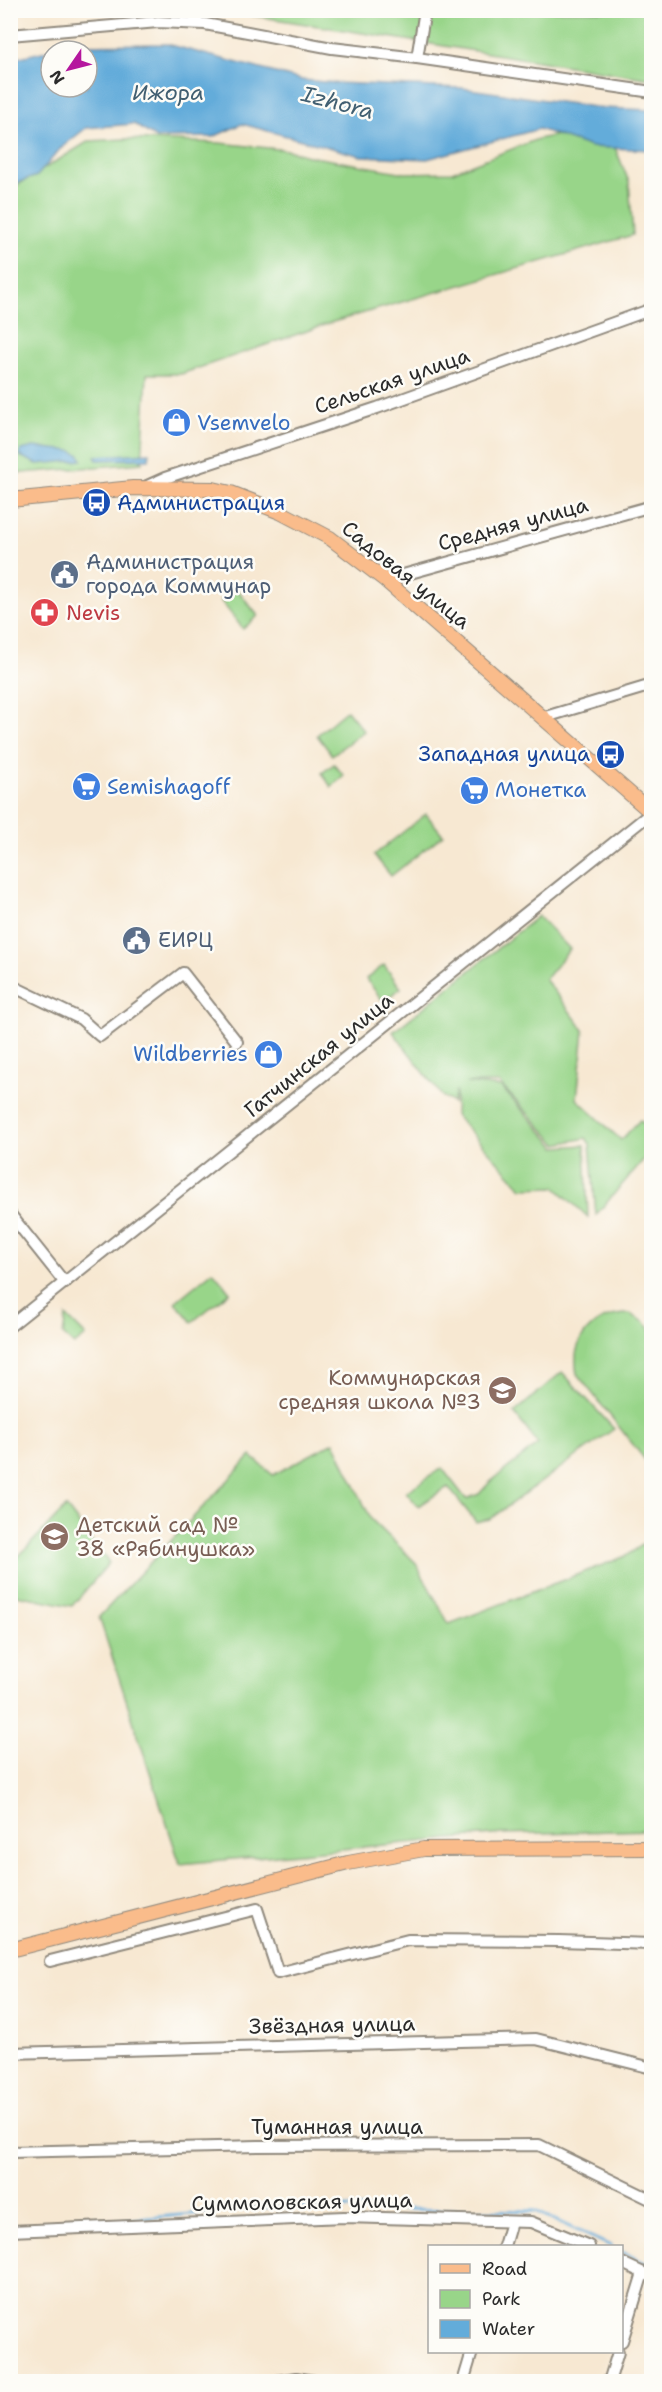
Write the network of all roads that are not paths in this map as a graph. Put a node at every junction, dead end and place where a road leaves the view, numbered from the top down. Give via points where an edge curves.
1 (425, 10) edge
2 (10, 35) edge
3 (417, 58) junction
4 (651, 92) edge
5 (651, 309) edge
6 (145, 488) junction
7 (10, 500) edge
8 (651, 506) edge
9 (385, 580) junction
10 (651, 685) edge
11 (542, 718) junction
12 (651, 813) edge
13 (10, 985) edge
14 (237, 1042) dead end
15 (10, 1214) edge
16 (65, 1283) junction
17 (10, 1326) edge
18 (651, 1848) edge
19 (651, 1944) edge
20 (10, 1950) edge
21 (50, 1961) dead end
22 (10, 2052) edge
23 (651, 2068) edge
24 (10, 2152) edge
25 (651, 2200) edge
26 (511, 2222) junction
27 (10, 2231) edge
28 (505, 2245) edge
29 (584, 2245) edge
30 (623, 2263) edge
31 (647, 2275) edge
32 (623, 2336) edge
33 (472, 2353) edge
34 (618, 2353) edge
35 (270, 2382) edge
36 (321, 2382) edge
37 (463, 2382) edge
38 (609, 2382) edge

1 - 3 street
2 - 3 street via 158,22 205,24 332,48
3 - 4 street
5 - 6 street, Сельская улица
6 - 7 main road, Садовая улица
6 - 9 main road, Садовая улица via 231,493 330,538
8 - 9 street, Средняя улица
9 - 11 main road, Садовая улица
10 - 11 street
11 - 12 main road, Садовая улица
12 - 16 street, Гатчинская улица
13 - 14 street via 81,1019 100,1036 183,973
15 - 16 street
16 - 17 street, Гатчинская улица
18 - 20 main road via 424,1849 348,1863
19 - 21 street via 408,1941 278,1972 257,1908
22 - 23 street, Звёздная улица via 536,2039
24 - 25 street, Туманная улица via 539,2145
26 - 27 street, Суммоловская улица via 344,2217
26 - 28 street
26 - 29 street, Суммоловская улица via 531,2222
30 - 31 street
31 - 32 street
33 - 37 street
34 - 38 street
35 - 36 street via 297,2378

